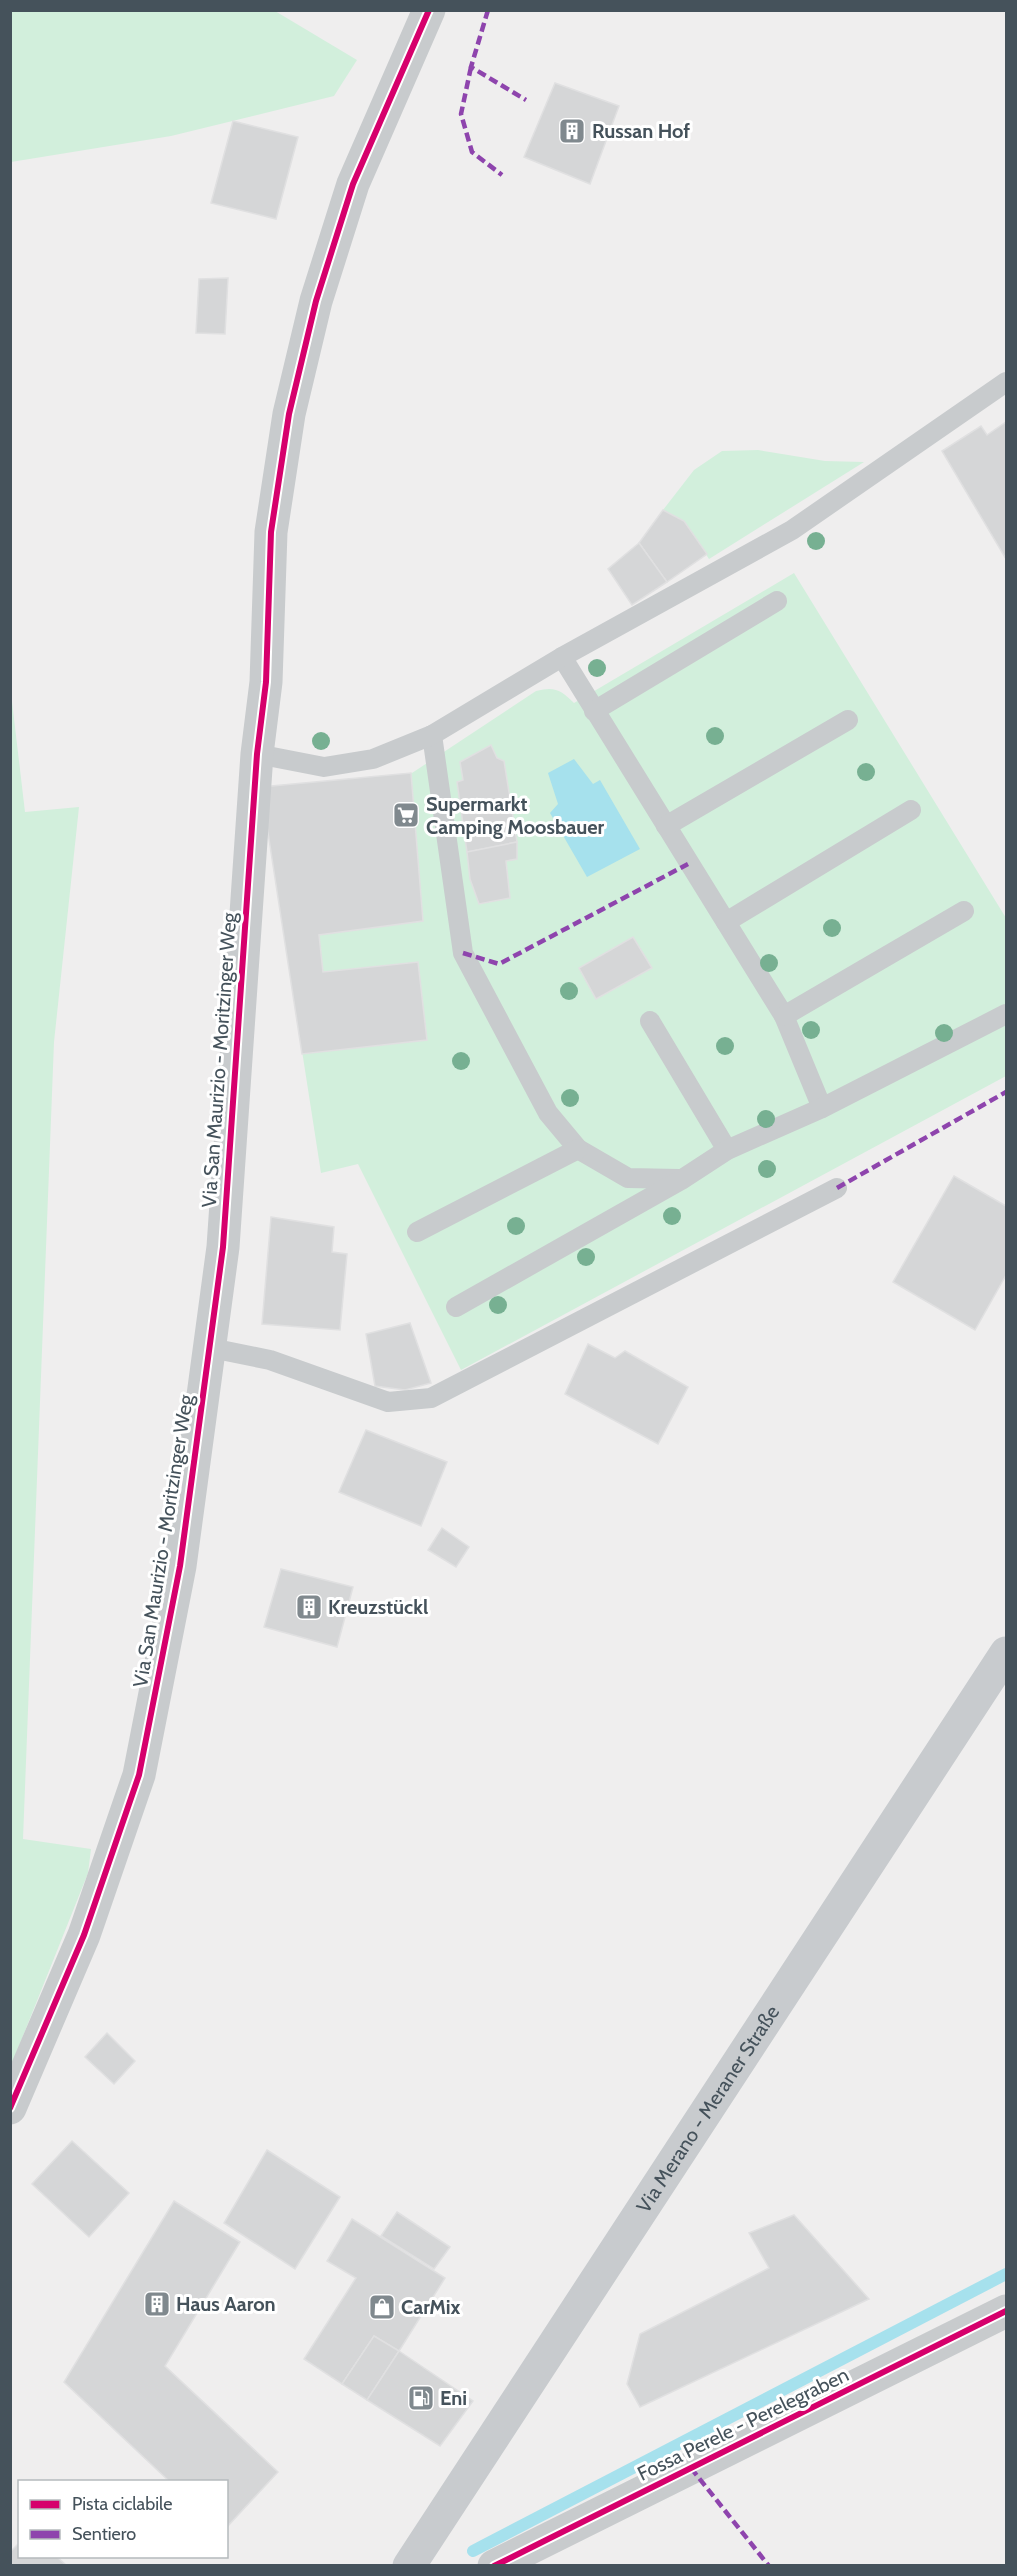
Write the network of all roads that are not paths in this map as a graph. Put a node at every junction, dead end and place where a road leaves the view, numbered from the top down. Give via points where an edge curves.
1 (429, 10) edge
2 (1006, 382) edge
3 (777, 602) dead end
4 (562, 657) junction
5 (594, 711) junction
6 (848, 720) dead end
7 (432, 735) junction
8 (257, 754) junction
9 (911, 810) dead end
10 (666, 826) junction
11 (964, 911) dead end
12 (726, 922) junction
13 (1006, 1014) edge
14 (784, 1017) junction
15 (650, 1021) dead end
16 (822, 1108) junction
17 (578, 1149) junction
18 (727, 1150) junction
19 (681, 1179) junction
20 (837, 1188) dead end
21 (417, 1232) dead end
22 (456, 1307) dead end
23 (211, 1348) junction
24 (1006, 1653) edge
25 (10, 2108) edge
26 (1006, 2311) edge
27 (409, 2565) edge
28 (494, 2565) edge

1 - 8 street, Via San Maurizio - Moritzinger Weg via 353,184 316,300 289,414 271,532 266,682
2 - 4 lane via 792,530
3 - 5 lane
4 - 5 lane
4 - 7 lane
5 - 10 lane
6 - 10 lane
7 - 8 lane via 373,759 324,767
7 - 17 lane via 463,953 548,1113
8 - 23 street, Via San Maurizio - Moritzinger Weg via 223,1247
9 - 12 lane
10 - 12 lane
11 - 14 lane
12 - 14 lane
13 - 16 lane
14 - 16 lane
15 - 18 lane
16 - 18 lane
17 - 19 lane via 628,1178
17 - 21 lane
18 - 19 lane
19 - 22 lane
20 - 23 lane via 431,1398 388,1402 270,1360
23 - 25 street, Via San Maurizio - Moritzinger Weg via 180,1566 139,1775 84,1935
24 - 27 main road, Via Merano - Meraner Straße
26 - 28 street, Fossa Perele - Perelegraben

